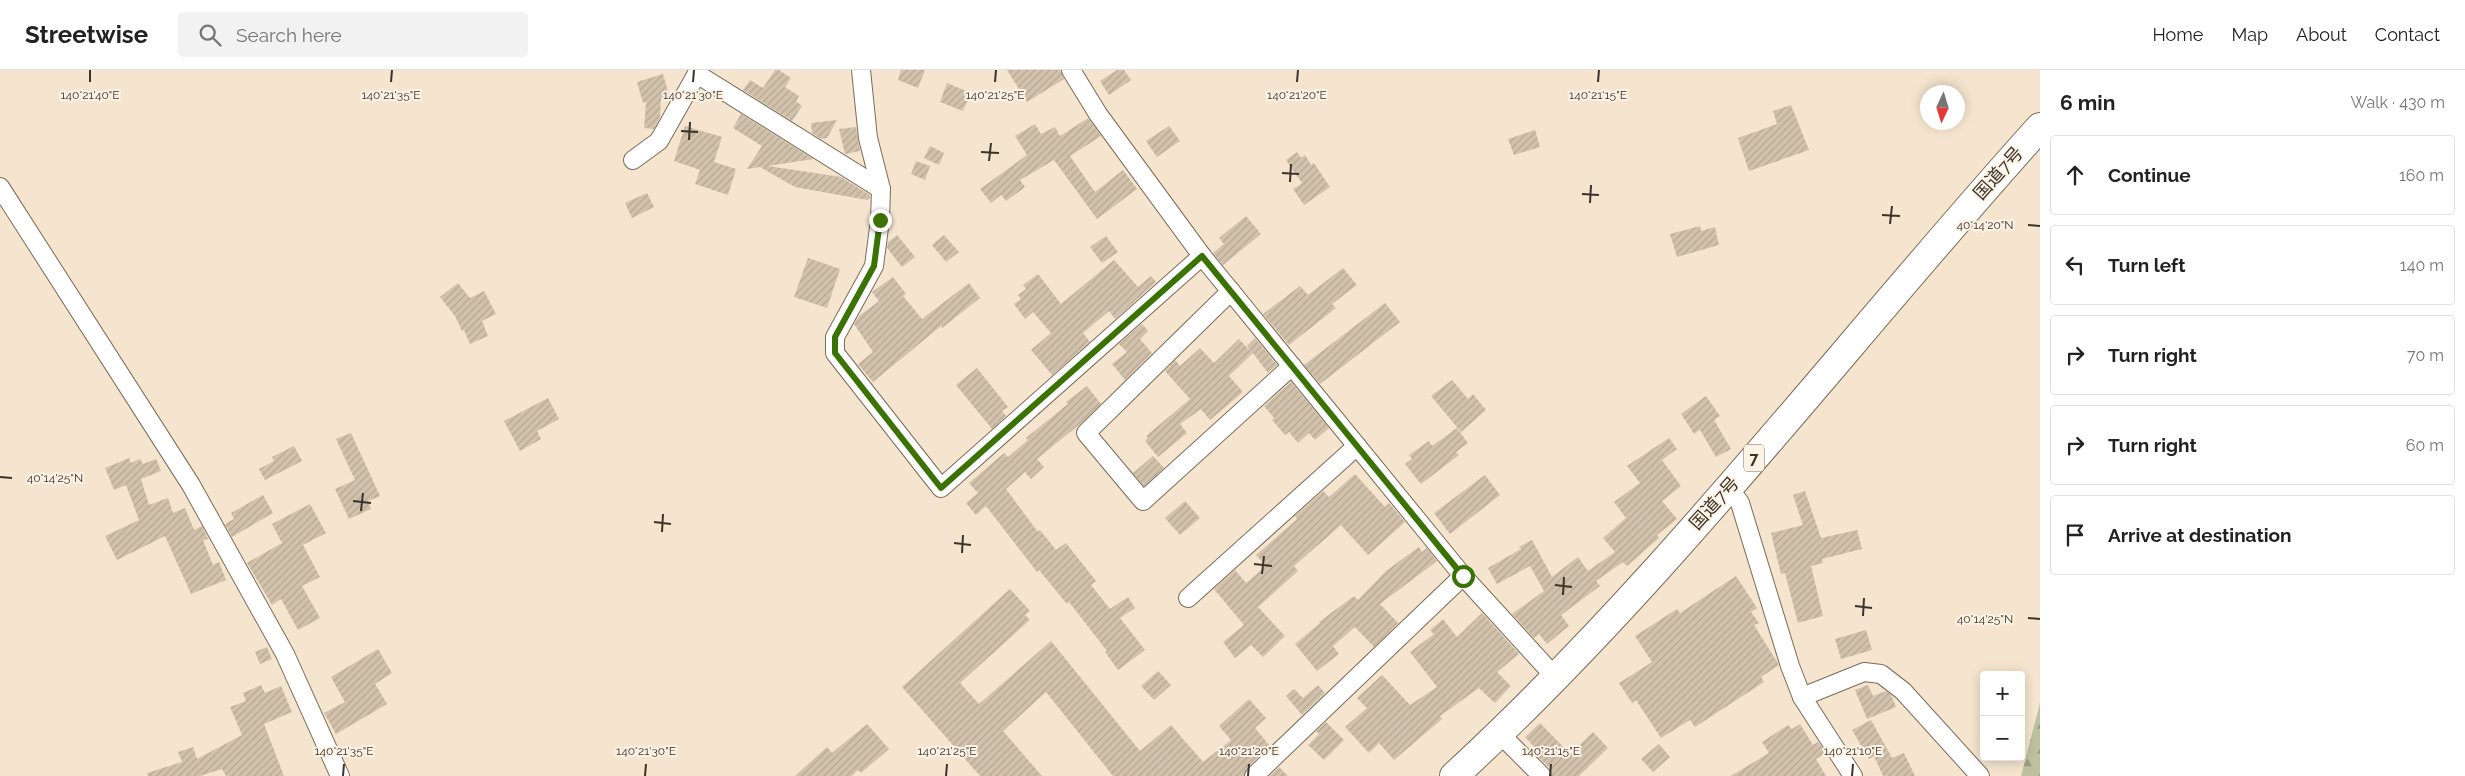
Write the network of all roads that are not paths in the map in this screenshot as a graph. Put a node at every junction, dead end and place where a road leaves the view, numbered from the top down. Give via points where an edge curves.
1 (861, 70) edge
2 (1071, 70) edge
3 (698, 72) edge
4 (2040, 127) edge
5 (633, 160) dead end
6 (0, 187) edge
7 (881, 189) junction
8 (1202, 256) junction
9 (1231, 292) junction
10 (1292, 366) junction
11 (1357, 446) junction
12 (1728, 487) junction
13 (1463, 576) junction
14 (1188, 598) dead end
15 (1555, 677) junction
16 (1802, 697) junction
17 (1499, 733) junction
18 (340, 776) edge
19 (1254, 776) edge
20 (1454, 776) edge
21 (1542, 776) edge
22 (1853, 776) edge
23 (1980, 776) edge

1 - 7 street via 868,138
2 - 8 street via 1098,114
3 - 5 street via 659,141
3 - 7 street
4 - 12 highway, 国道7号 / 7
6 - 18 street via 191,485 285,654
7 - 8 street via 874,266 835,337 835,353 941,488
8 - 9 street
9 - 10 street
9 - 10 street via 1086,433 1144,501
10 - 11 street
11 - 13 street
11 - 14 street
12 - 15 highway, 国道7号 / 7
12 - 16 street via 1740,503
13 - 15 street
13 - 19 street
15 - 17 highway, 国道7号 / 7
16 - 22 street
16 - 23 street via 1864,672 1881,674 1903,692
17 - 20 highway, 国道7号 / 7
17 - 21 street

